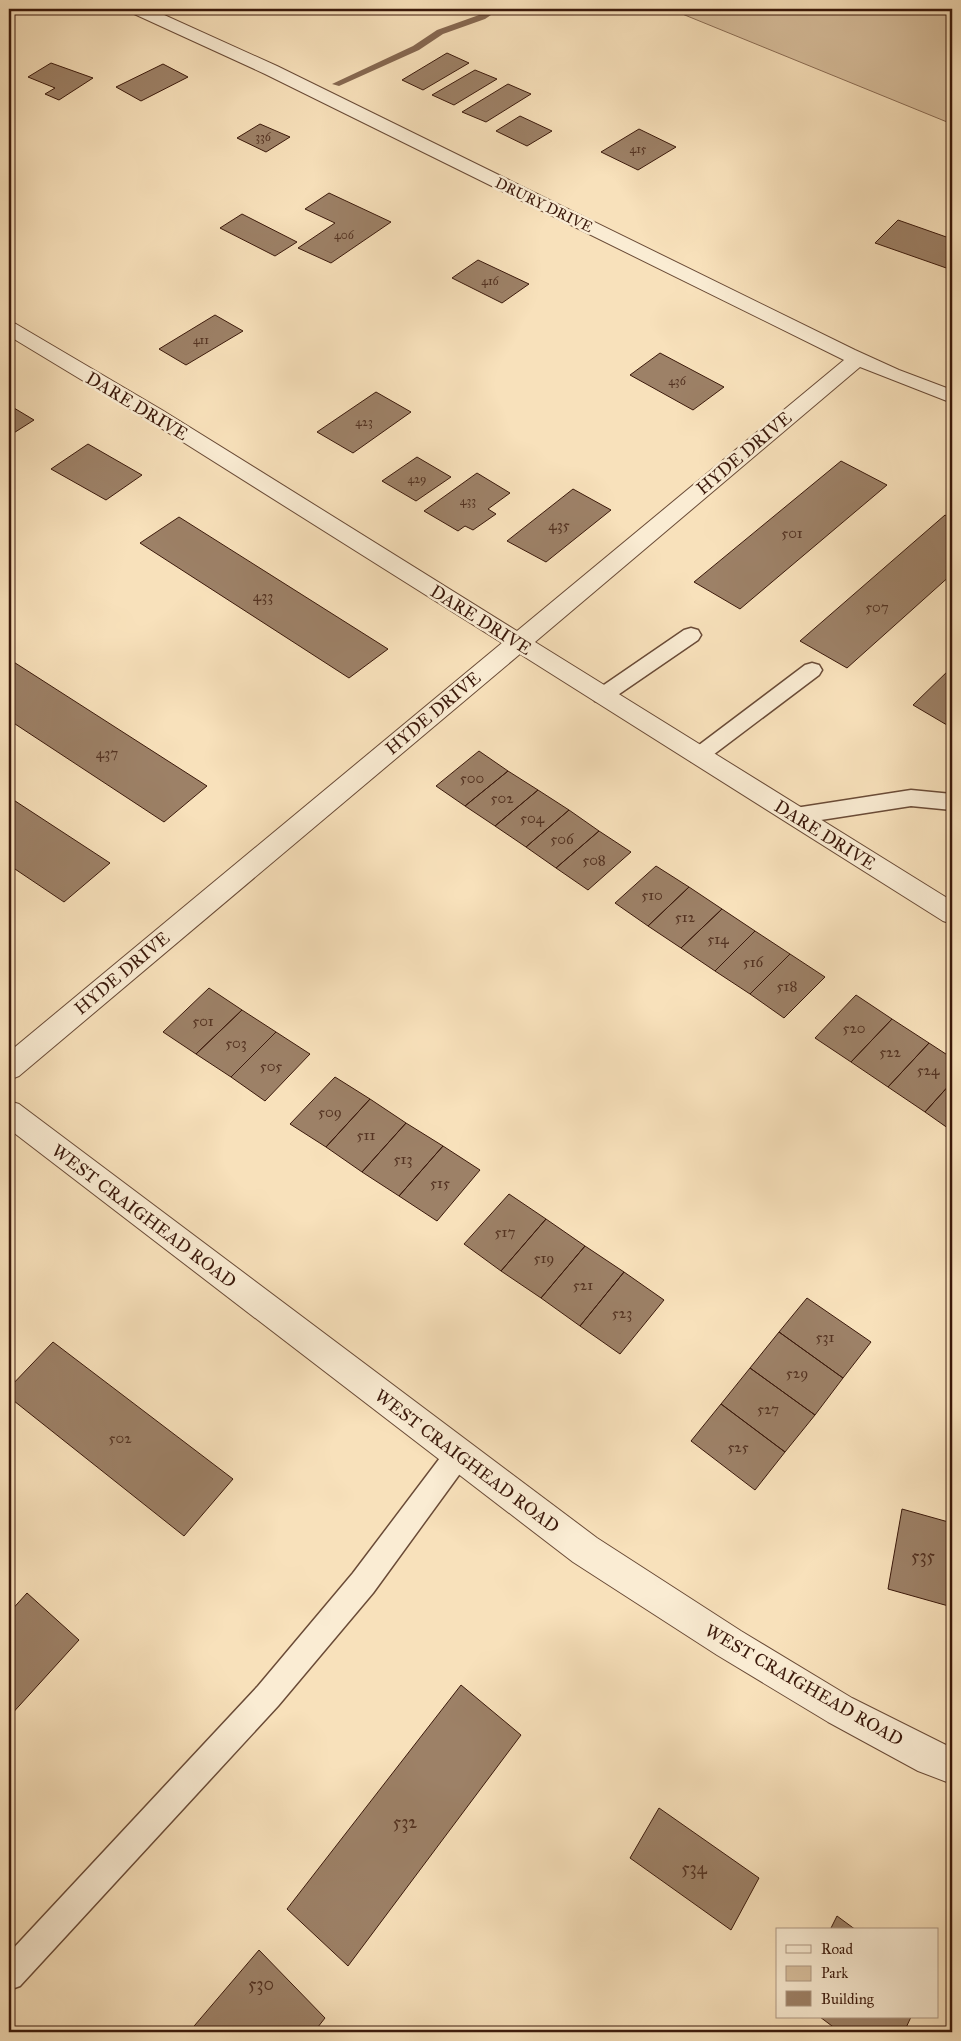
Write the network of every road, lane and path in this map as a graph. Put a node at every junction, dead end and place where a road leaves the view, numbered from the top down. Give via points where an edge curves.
1 (138, 9) edge
2 (9, 328) edge
3 (858, 359) junction
4 (952, 397) edge
5 (691, 635) dead end
6 (517, 643) junction
7 (812, 670) dead end
8 (602, 696) junction
9 (698, 756) junction
10 (952, 802) edge
11 (795, 816) junction
12 (950, 910) edge
13 (9, 1068) edge
14 (9, 1113) edge
15 (458, 1455) junction
16 (952, 1766) edge
17 (9, 1976) edge

1 - 3 street, DRURY DRIVE via 270,70
2 - 6 street, DARE DRIVE via 155,415
3 - 4 street, DRURY DRIVE
3 - 6 street, HYDE DRIVE
5 - 8 lane
6 - 8 street, DARE DRIVE
6 - 13 street, HYDE DRIVE
7 - 9 lane
8 - 9 street, DARE DRIVE
9 - 11 street, DARE DRIVE
10 - 11 lane via 912,798
11 - 12 street, DARE DRIVE
14 - 15 street, WEST CRAIGHEAD ROAD
15 - 16 street, WEST CRAIGHEAD ROAD via 585,1550 729,1642 840,1710
15 - 17 lane via 363,1583 268,1696

